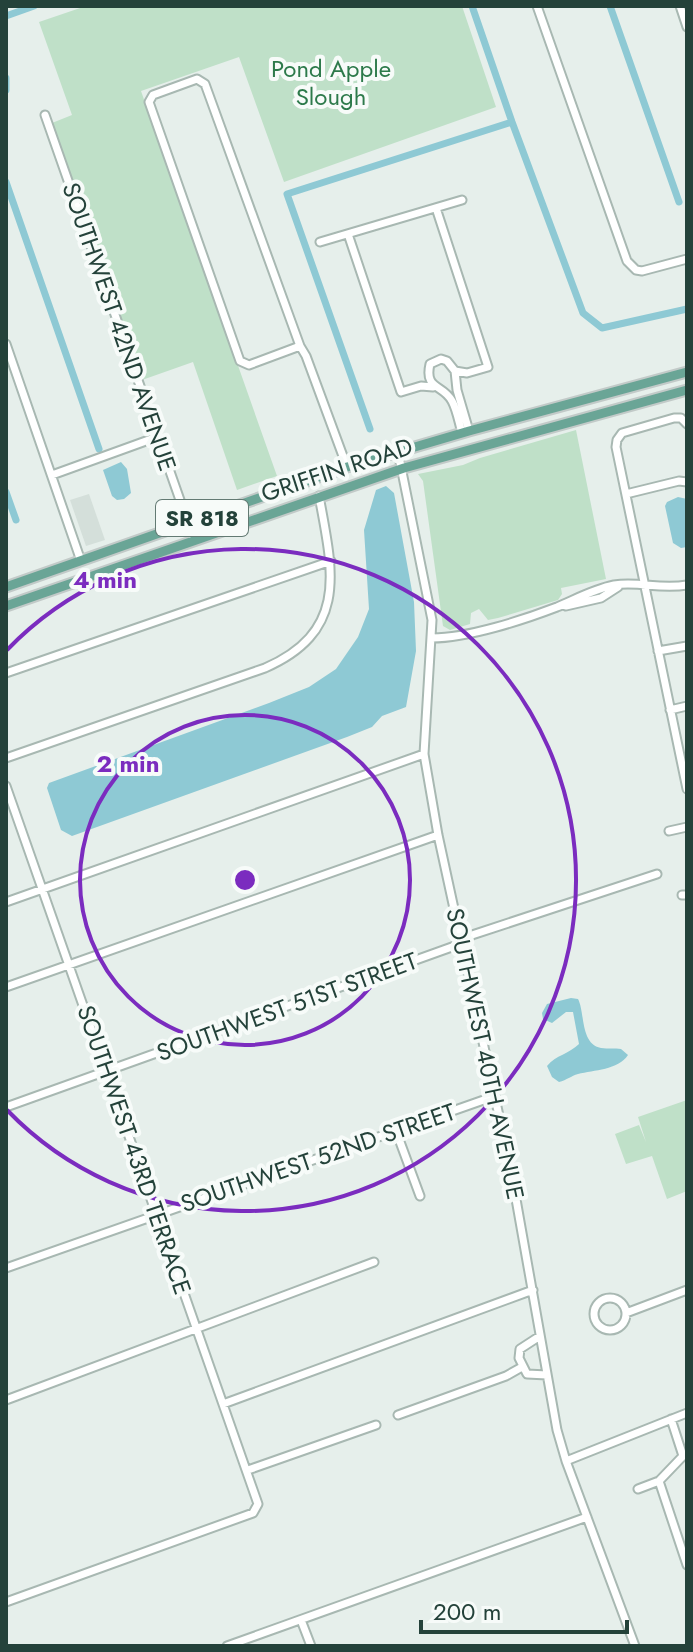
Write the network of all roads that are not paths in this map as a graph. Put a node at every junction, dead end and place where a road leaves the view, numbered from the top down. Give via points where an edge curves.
1 (537, 6) edge
2 (680, 6) edge
3 (687, 27) edge
4 (45, 115) dead end
5 (462, 200) dead end
6 (436, 208) junction
7 (348, 234) junction
8 (320, 242) dead end
9 (687, 259) edge
10 (6, 344) edge
11 (300, 346) junction
12 (455, 371) junction
13 (687, 372) edge
14 (429, 373) junction
15 (467, 373) junction
16 (457, 383) junction
17 (421, 386) junction
18 (433, 387) junction
19 (687, 390) edge
20 (686, 423) edge
21 (465, 432) junction
22 (157, 437) junction
23 (398, 452) junction
24 (347, 467) junction
25 (404, 468) junction
26 (52, 475) junction
27 (687, 482) edge
28 (626, 494) junction
29 (319, 496) junction
30 (188, 523) junction
31 (194, 540) junction
32 (81, 561) junction
33 (331, 561) junction
34 (644, 585) junction
35 (687, 585) edge
36 (6, 587) edge
37 (6, 606) edge
38 (432, 638) junction
39 (687, 646) edge
40 (658, 651) junction
41 (6, 673) edge
42 (687, 706) edge
43 (670, 710) junction
44 (424, 754) junction
45 (6, 758) edge
46 (685, 768) edge
47 (6, 786) edge
48 (687, 789) edge
49 (687, 827) edge
50 (669, 831) dead end
51 (438, 835) junction
52 (657, 874) dead end
53 (43, 890) junction
54 (6, 902) edge
55 (463, 943) junction
56 (70, 966) junction
57 (6, 987) edge
58 (105, 1072) junction
59 (495, 1096) junction
60 (6, 1107) edge
61 (396, 1131) junction
62 (420, 1196) dead end
63 (156, 1214) junction
64 (374, 1262) dead end
65 (6, 1268) edge
66 (533, 1290) junction
67 (687, 1290) edge
68 (626, 1313) junction
69 (197, 1331) junction
70 (540, 1336) junction
71 (522, 1367) junction
72 (547, 1375) junction
73 (6, 1400) edge
74 (223, 1404) junction
75 (687, 1413) edge
76 (398, 1415) dead end
77 (671, 1419) junction
78 (376, 1425) dead end
79 (685, 1456) edge
80 (566, 1461) junction
81 (248, 1470) junction
82 (659, 1481) junction
83 (638, 1489) dead end
84 (587, 1517) junction
85 (687, 1565) edge
86 (6, 1602) edge
87 (301, 1620) junction
88 (227, 1646) edge
89 (311, 1646) edge
90 (635, 1646) edge

1 - 9 street via 624,256 642,271
2 - 3 street
4 - 22 street, SOUTHWEST 42ND AVENUE
5 - 6 street
6 - 7 street
6 - 15 street via 488,367
7 - 8 street
7 - 17 street via 401,392
10 - 26 street
11 - 11 street via 249,365 240,361 149,102 153,95 197,79 205,84
11 - 24 street
12 - 14 street via 441,359 430,364
12 - 15 street
12 - 16 street
13 - 21 main road, GRIFFIN ROAD / SR 818
14 - 17 street
14 - 18 street
15 - 16 street
16 - 21 street
17 - 18 street
18 - 21 street via 452,400
19 - 25 main road, GRIFFIN ROAD / SR 818
20 - 28 street via 674,418 622,433 616,447
21 - 23 main road, GRIFFIN ROAD / SR 818
22 - 26 street
22 - 30 street, SOUTHWEST 42ND AVENUE
23 - 24 main road, GRIFFIN ROAD / SR 818
23 - 25 street, SOUTHWEST 40TH AVENUE
24 - 30 main road, GRIFFIN ROAD / SR 818
25 - 29 main road, GRIFFIN ROAD / SR 818
25 - 38 street, SOUTHWEST 40TH AVENUE
26 - 32 street
27 - 28 street
28 - 34 street
29 - 31 main road, GRIFFIN ROAD / SR 818
29 - 33 street
30 - 31 street, SOUTHWEST 42ND AVENUE
30 - 32 main road, GRIFFIN ROAD / SR 818
31 - 37 main road, GRIFFIN ROAD / SR 818
32 - 36 main road, GRIFFIN ROAD / SR 818
33 - 41 street
33 - 45 street via 332,588 322,623 295,651 265,668
34 - 35 street
34 - 38 street via 581,595 461,636
34 - 40 street
38 - 44 street, SOUTHWEST 40TH AVENUE
39 - 40 street
40 - 43 street
42 - 43 street
43 - 46 street
44 - 51 street, SOUTHWEST 40TH AVENUE
44 - 53 street
46 - 48 street
47 - 53 street, SOUTHWEST 43RD TERRACE
49 - 50 street
51 - 55 street, SOUTHWEST 40TH AVENUE
51 - 56 street
52 - 55 street, SOUTHWEST 51ST STREET via 472,935
53 - 54 street
53 - 56 street, SOUTHWEST 43RD TERRACE
55 - 58 street, SOUTHWEST 51ST STREET
55 - 59 street, SOUTHWEST 40TH AVENUE
56 - 57 street
56 - 58 street, SOUTHWEST 43RD TERRACE
58 - 60 street, SOUTHWEST 51ST STREET
58 - 63 street, SOUTHWEST 43RD TERRACE
59 - 61 street, SOUTHWEST 52ND STREET
59 - 66 street, SOUTHWEST 40TH AVENUE
61 - 62 street
61 - 63 street, SOUTHWEST 52ND STREET
63 - 65 street, SOUTHWEST 52ND STREET
63 - 69 street, SOUTHWEST 43RD TERRACE
64 - 69 street
66 - 70 street, SOUTHWEST 40TH AVENUE
66 - 74 street
67 - 68 street
68 - 68 street via 622,1304 609,1299 599,1302 594,1316 603,1329 614,1330
69 - 73 street
69 - 74 street, SOUTHWEST 43RD TERRACE
70 - 71 street via 520,1349
70 - 72 street, SOUTHWEST 40TH AVENUE
71 - 72 street via 527,1374
71 - 76 street
72 - 80 street, SOUTHWEST 40TH AVENUE
74 - 81 street, SOUTHWEST 43RD TERRACE
75 - 77 street
77 - 79 street
77 - 80 street
78 - 81 street
79 - 82 street
80 - 84 street, SOUTHWEST 40TH AVENUE
81 - 86 street, SOUTHWEST 43RD TERRACE via 258,1498 253,1513
82 - 83 street
82 - 85 street
84 - 87 street
84 - 90 street, SOUTHWEST 40TH AVENUE
87 - 88 street
87 - 89 street

